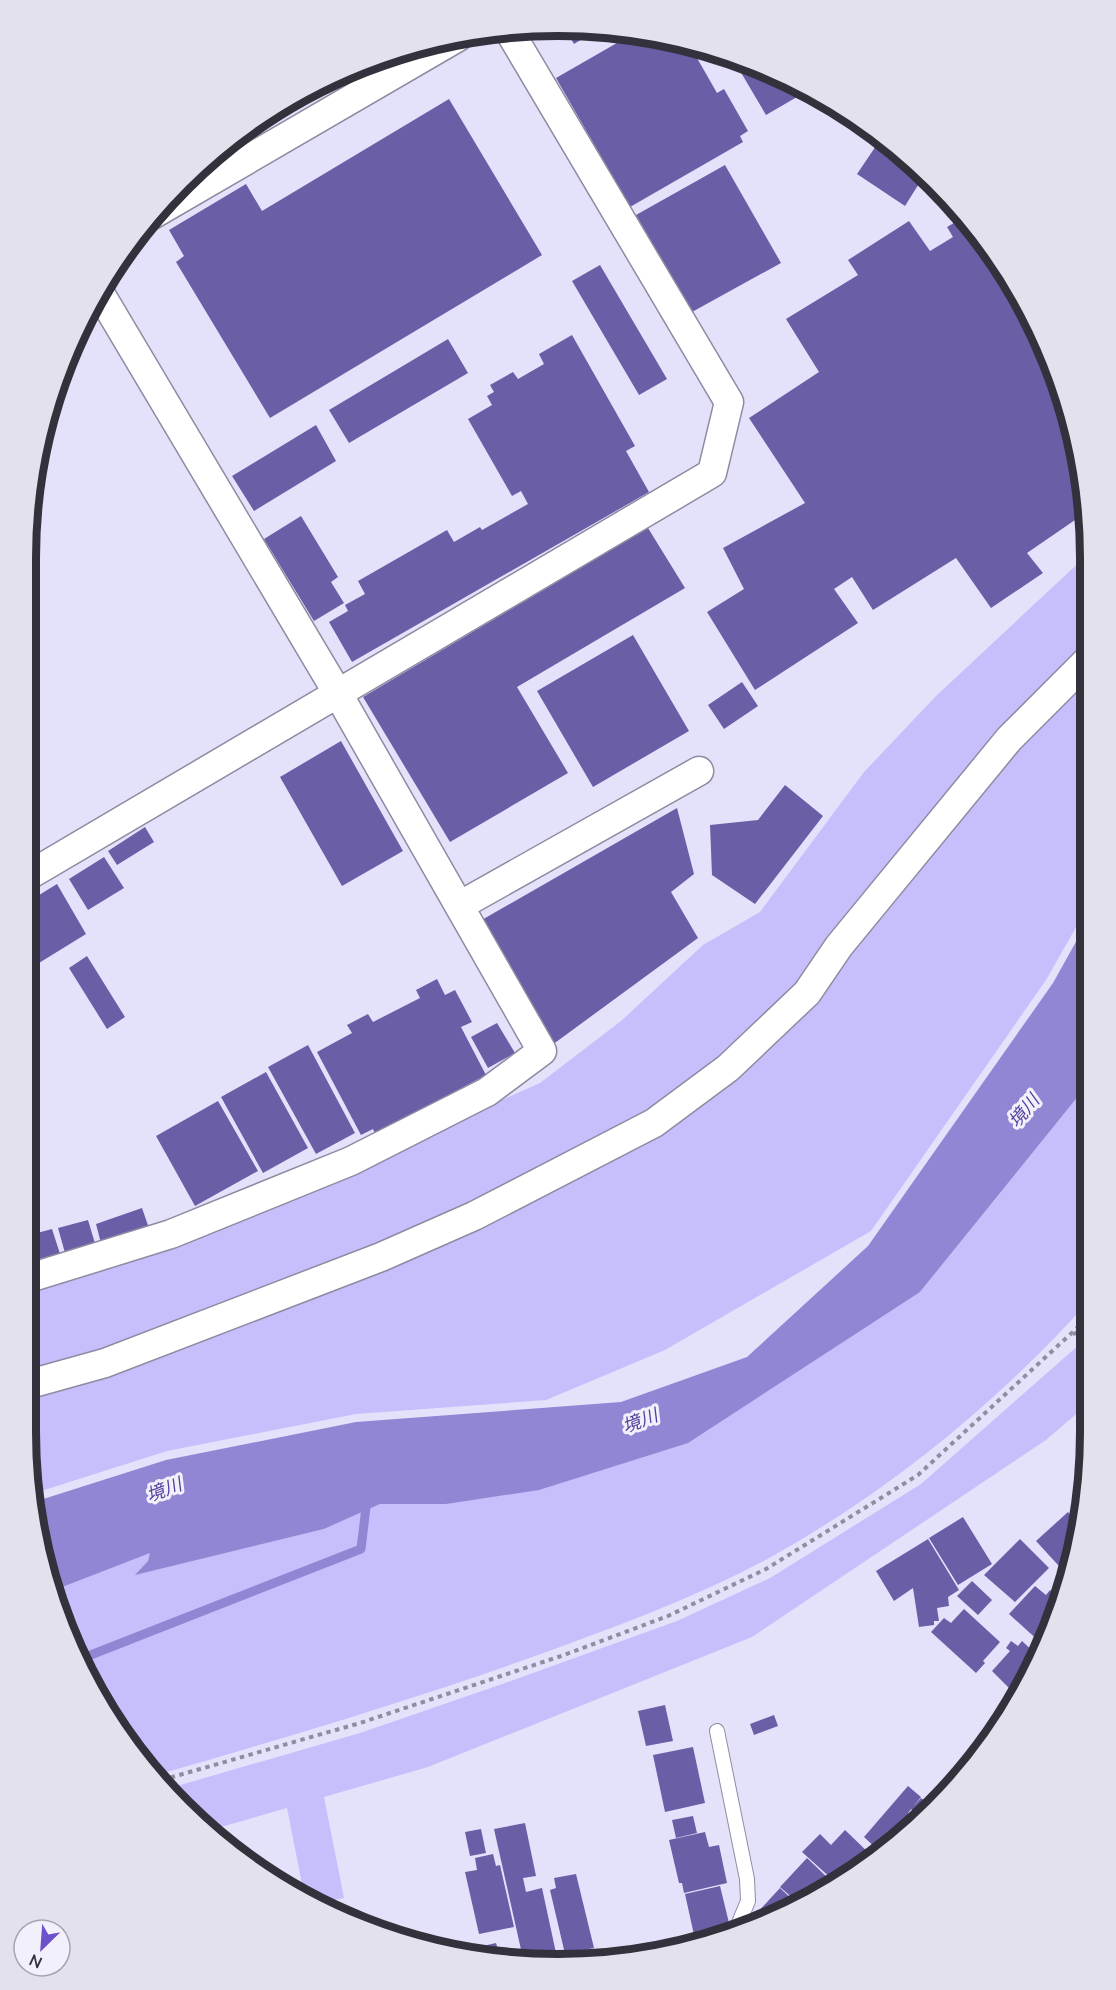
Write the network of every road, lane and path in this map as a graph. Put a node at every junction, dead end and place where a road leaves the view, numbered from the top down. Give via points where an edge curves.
1 (513, 38) edge
2 (436, 51) edge
3 (180, 199) edge
4 (104, 300) edge
5 (1080, 668) edge
6 (337, 692) junction
7 (699, 771) dead end
8 (36, 871) edge
9 (459, 906) junction
10 (36, 1276) edge
11 (1080, 1327) edge
12 (1080, 1332) edge
13 (1073, 1334) junction
14 (36, 1382) edge
15 (717, 1731) dead end
16 (168, 1778) edge
17 (743, 1920) edge

1 - 6 street via 729,402 712,474
2 - 3 street
4 - 6 street
5 - 14 street via 1009,739 839,946 807,993 728,1068 654,1123 474,1216 381,1257 105,1363
6 - 8 street
6 - 9 street
7 - 9 street
9 - 10 street via 542,1051 487,1092 351,1161 171,1234
11 - 13 path
12 - 13 path
13 - 16 path via 918,1475 766,1569 668,1616 564,1655 360,1723
15 - 17 lane via 747,1879 748,1901

